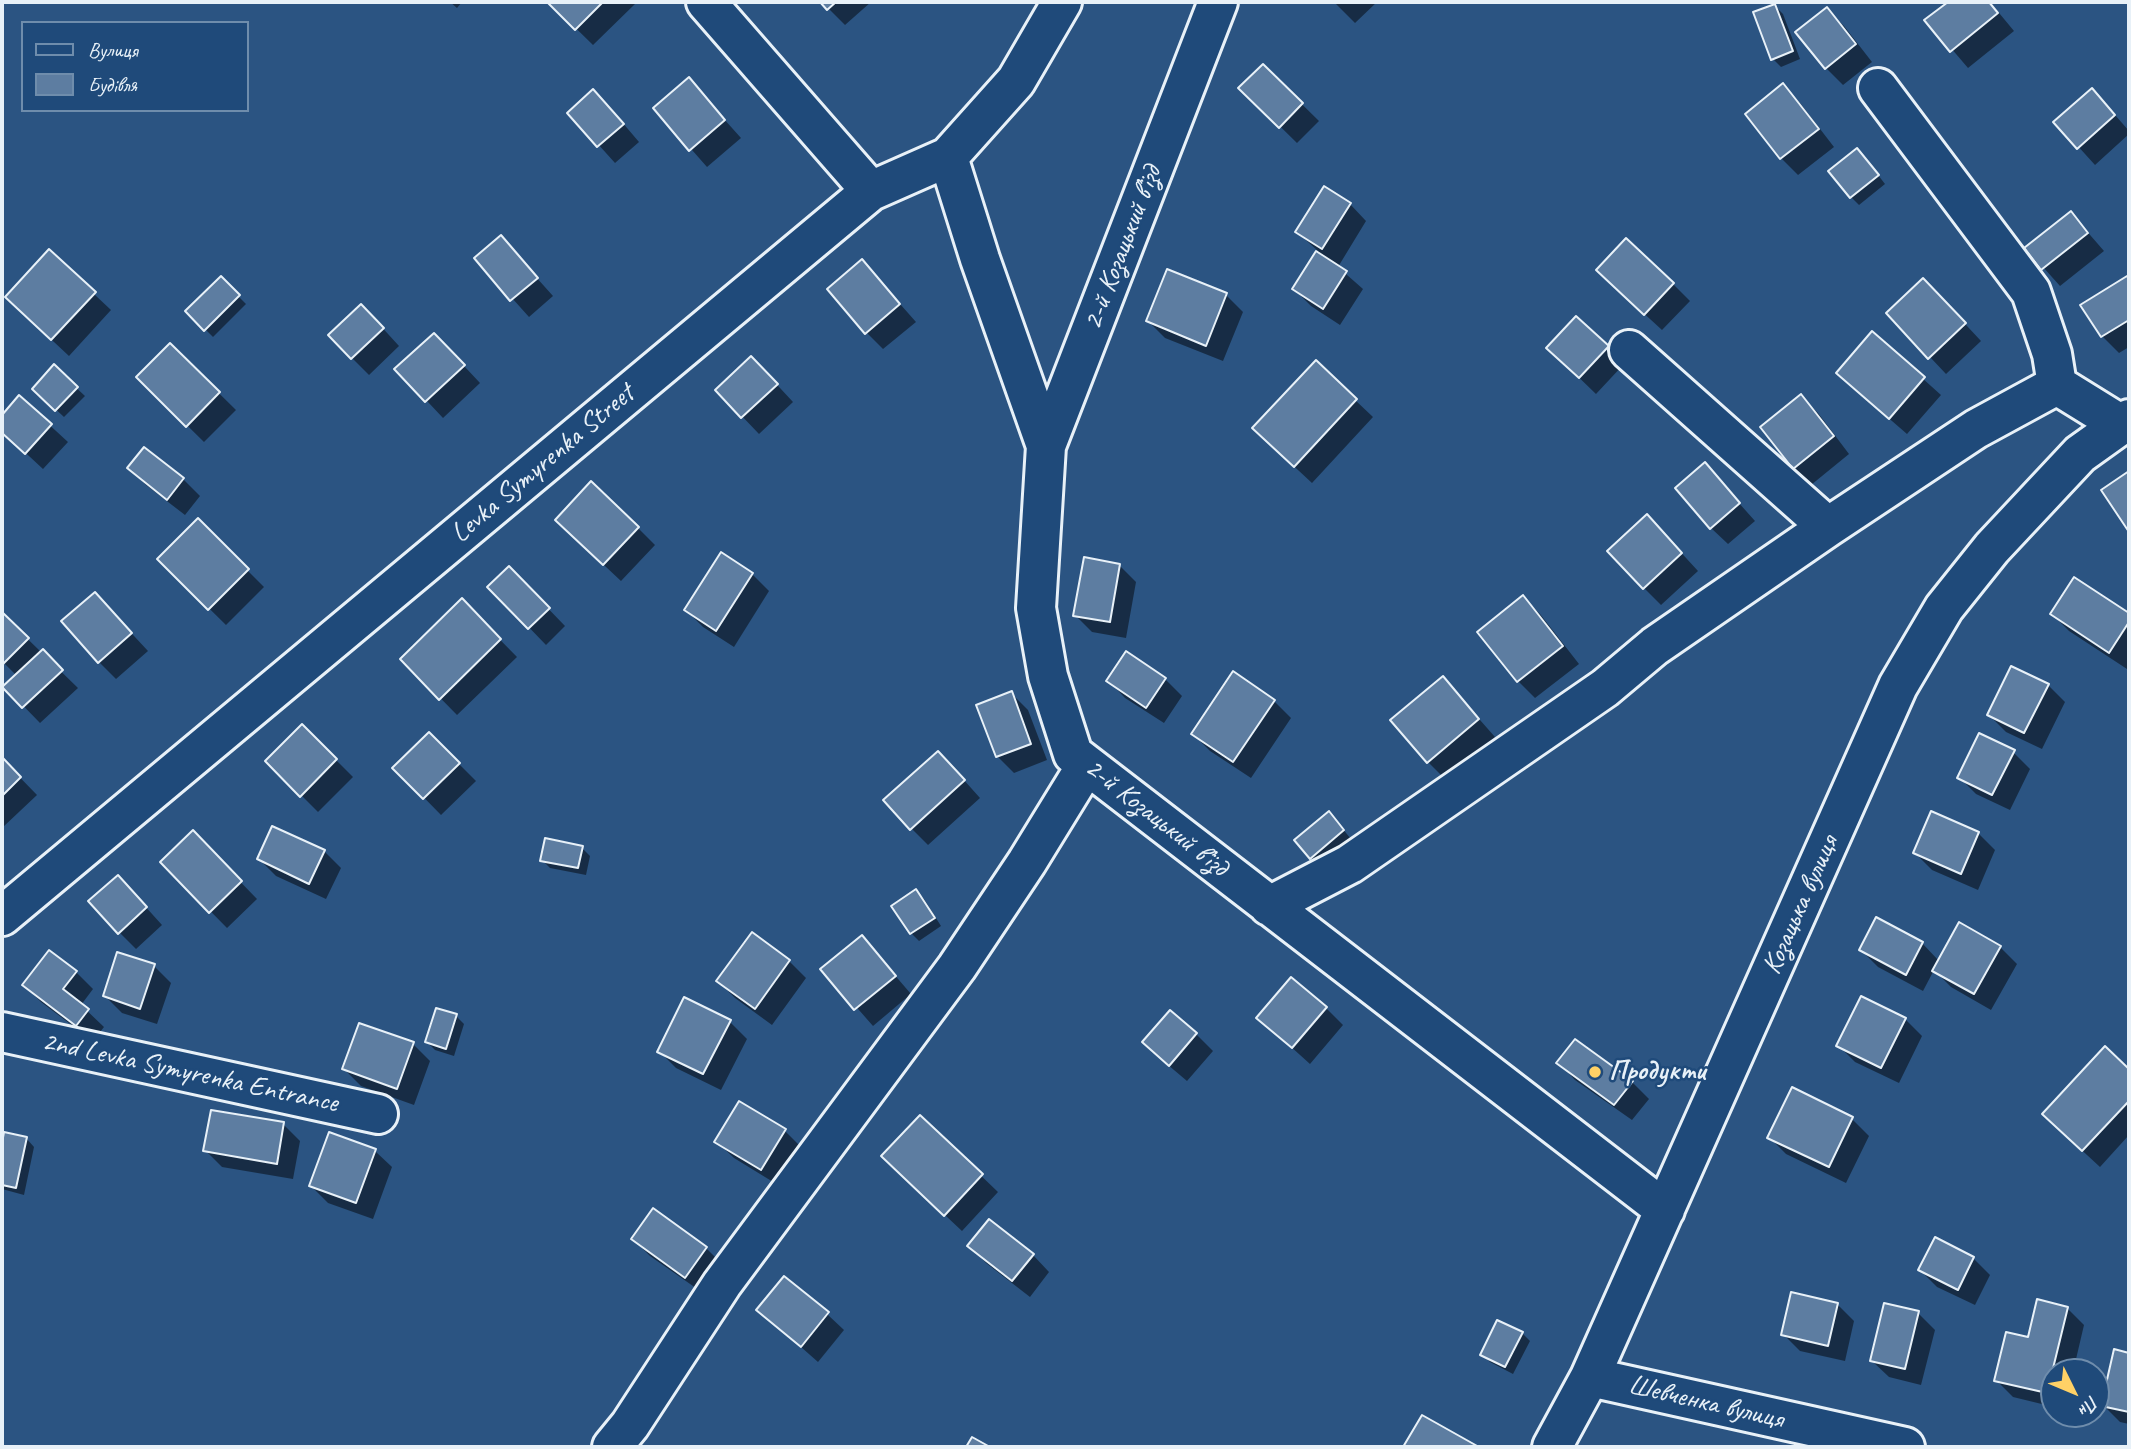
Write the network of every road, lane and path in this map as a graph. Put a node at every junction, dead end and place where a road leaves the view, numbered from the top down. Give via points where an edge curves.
1 (706, 2) edge
2 (1062, 2) edge
3 (1218, 2) edge
4 (1878, 88) dead end
5 (948, 157) junction
6 (871, 191) junction
7 (1629, 350) dead end
8 (2057, 385) junction
9 (2125, 421) edge
10 (1046, 446) junction
11 (1828, 527) junction
12 (1086, 766) junction
13 (1269, 906) junction
14 (2, 915) edge
15 (2, 1032) edge
16 (378, 1114) dead end
17 (1665, 1210) junction
18 (1590, 1377) junction
19 (612, 1447) edge
20 (1552, 1447) edge
21 (1905, 1447) edge

1 - 6 street
2 - 5 street, Levka Symyrenka Street via 1016,81
3 - 10 street, 2-й Козацький в’їзд
4 - 8 street via 2031,292 2052,354
5 - 6 street, Levka Symyrenka Street
5 - 10 street
6 - 14 street, Levka Symyrenka Street
7 - 11 street
8 - 9 street
8 - 11 street via 1976,429
9 - 17 street, Козацька вулиця via 2080,454 1992,548 1944,608 1911,664
10 - 12 street, 2-й Козацький в’їзд via 1036,608 1048,676 1073,754
11 - 13 street via 1350,864
12 - 13 street, 2-й Козацький в’їзд
12 - 19 street via 957,967 722,1284
13 - 17 street, 2-й Козацький в’їзд
15 - 16 street, 2nd Levka Symyrenka Entrance
17 - 18 street, Козацька вулиця
18 - 20 street, Козацька вулиця
18 - 21 street, Шевченка вулиця

